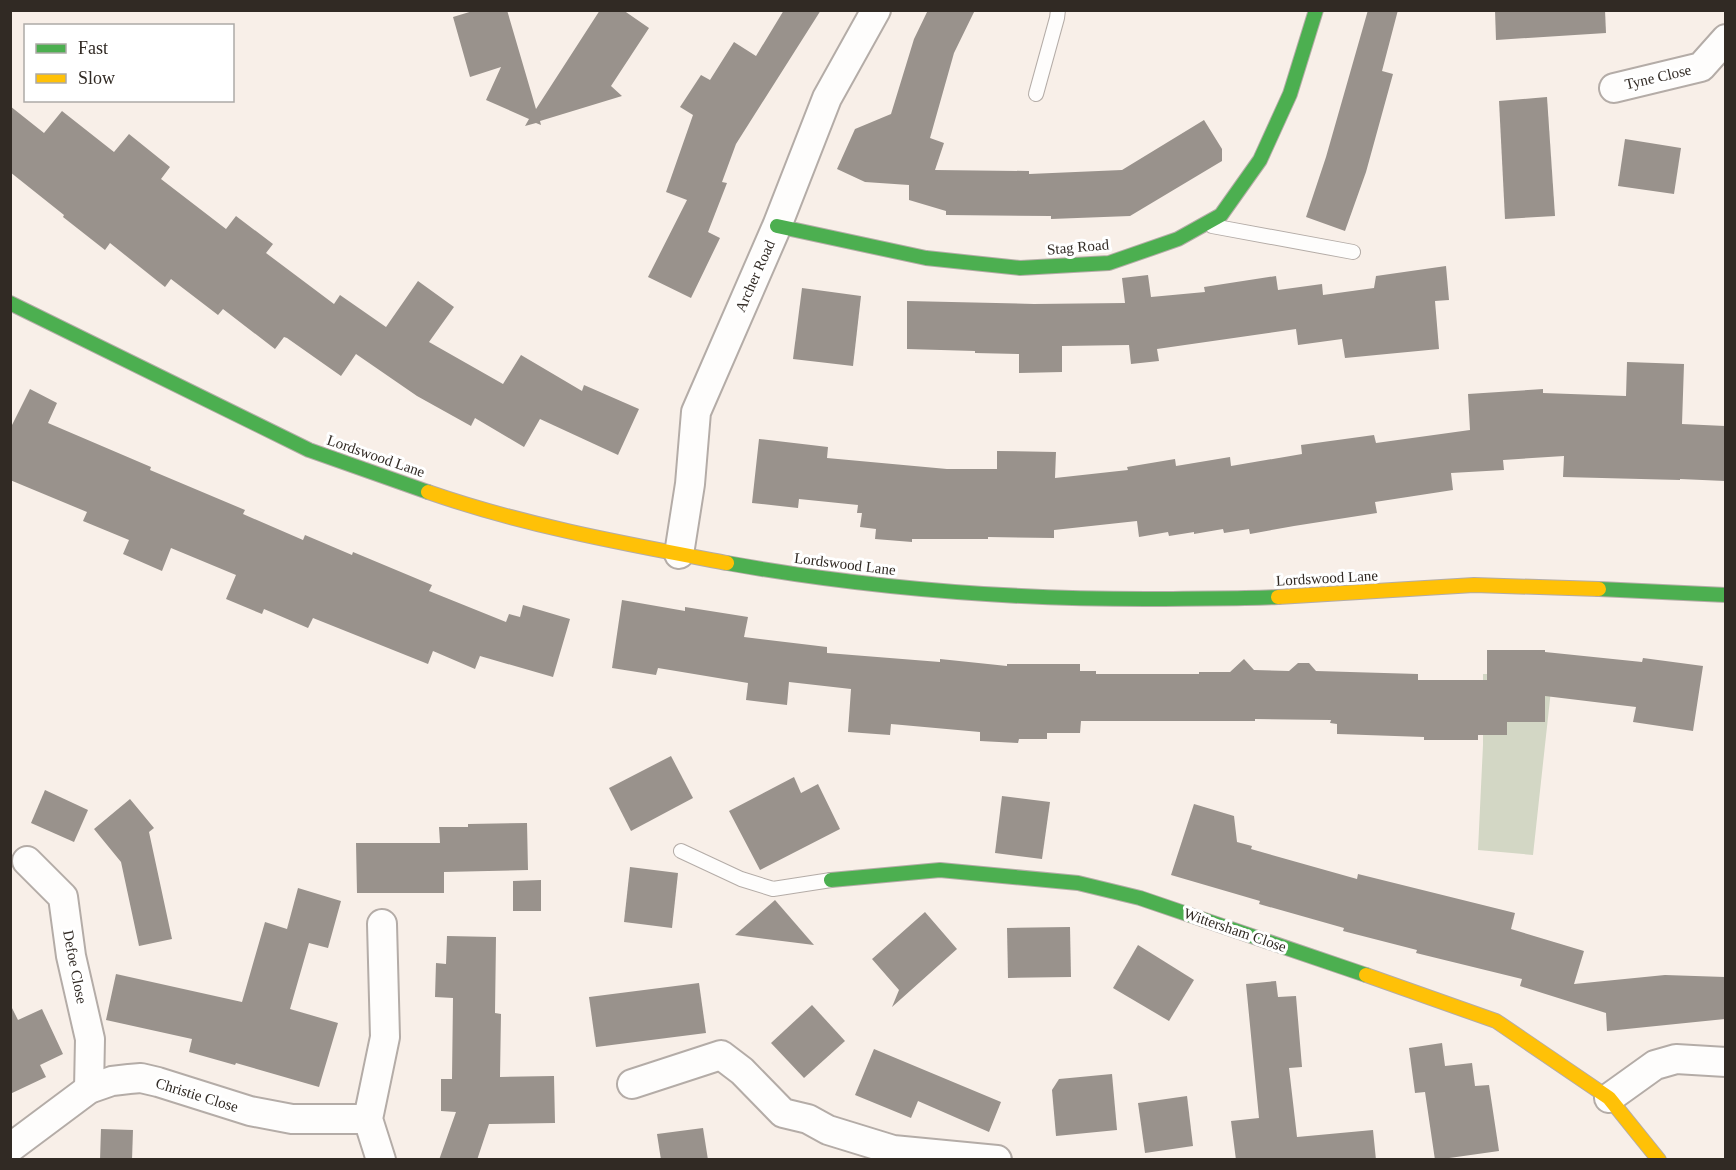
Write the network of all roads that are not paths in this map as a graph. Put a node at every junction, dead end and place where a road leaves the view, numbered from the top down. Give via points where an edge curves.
1 (876, 10) edge
2 (1058, 10) edge
3 (1316, 10) edge
4 (1725, 39) edge
5 (1614, 88) dead end
6 (1036, 94) dead end
7 (1204, 224) junction
8 (777, 226) junction
9 (1353, 252) dead end
10 (10, 303) edge
11 (679, 555) junction
12 (1725, 596) edge
13 (681, 851) dead end
14 (27, 861) dead end
15 (831, 880) joint
16 (382, 924) dead end
17 (1725, 1062) edge
18 (632, 1084) dead end
19 (89, 1089) junction
20 (1609, 1098) junction
21 (368, 1119) junction
22 (10, 1148) edge
23 (381, 1160) edge
24 (997, 1160) edge
25 (1659, 1160) edge

1 - 8 street, Archer Road via 827,98
2 - 6 lane
3 - 7 street, Stag Road via 1290,94 1260,160 1221,215
4 - 5 street, Tyne Close via 1701,67
7 - 8 street, Stag Road via 1178,239 1109,263 1020,268 926,258
7 - 9 lane
8 - 11 street, Archer Road via 696,412
10 - 11 street, Lordswood Lane via 309,450 475,508
11 - 12 street, Lordswood Lane via 874,585 1054,598 1254,598 1474,585
13 - 15 lane via 772,889
14 - 19 street, Defoe Close via 63,897 71,956 90,1039
15 - 20 street, Wittersham Close via 940,870 1078,883 1140,898 1496,1021
16 - 21 street via 385,1037
17 - 20 street via 1676,1059 1655,1065
18 - 24 street via 721,1055 783,1113 892,1150
19 - 21 street, Christie Close via 112,1081 141,1078 250,1111 292,1119
19 - 22 street, Christie Close
20 - 25 street, Wittersham Close
21 - 23 street

